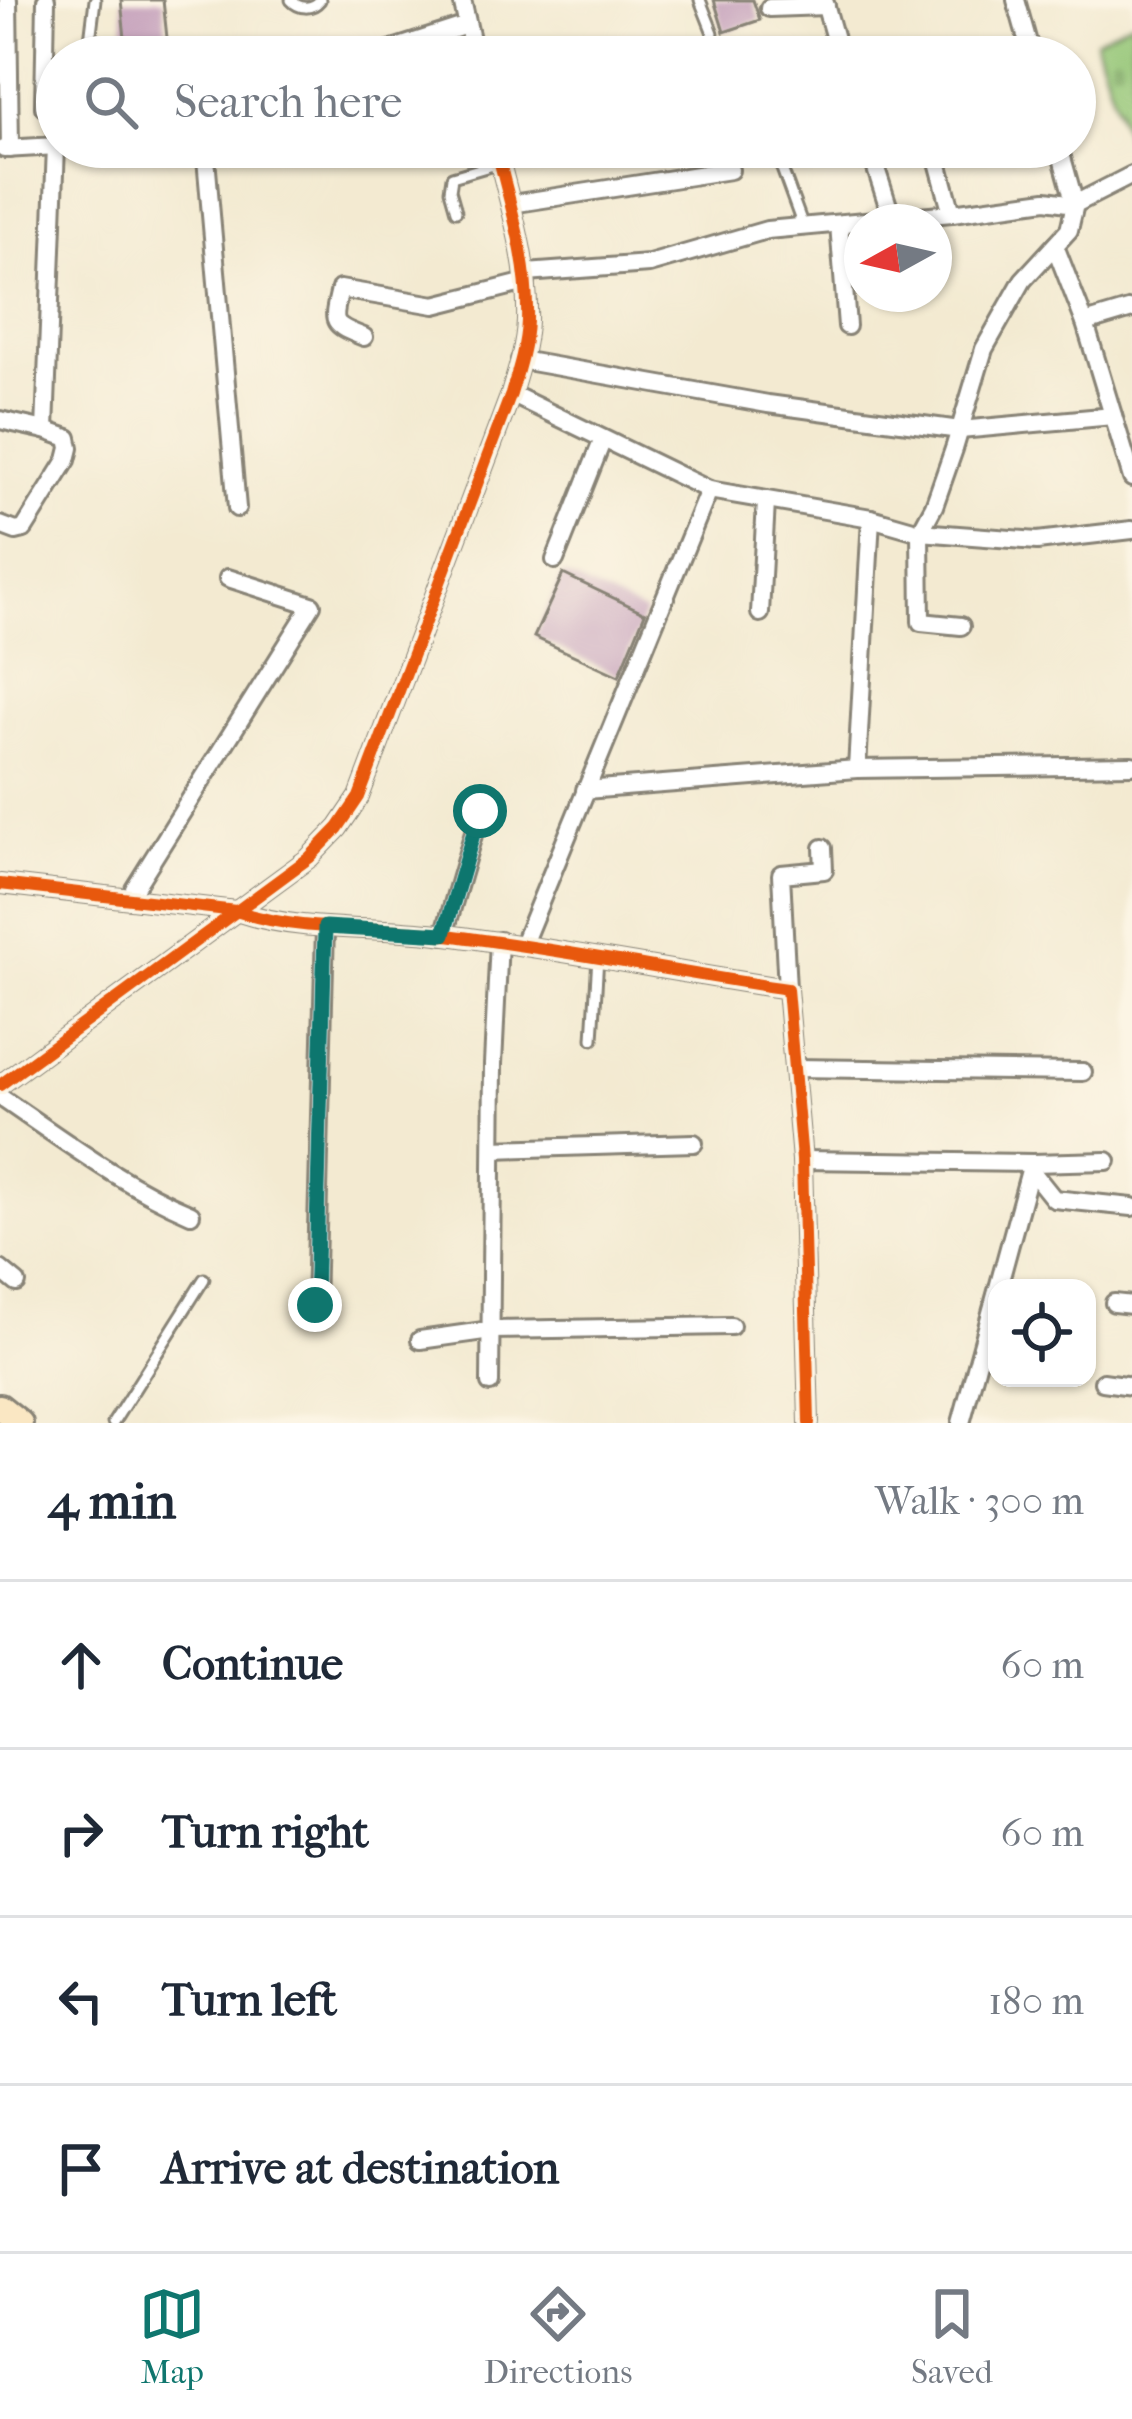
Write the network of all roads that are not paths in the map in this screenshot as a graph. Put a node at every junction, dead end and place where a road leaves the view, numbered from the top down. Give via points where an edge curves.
1 (8, 0) edge
2 (46, 0) edge
3 (95, 0) edge
4 (291, 0) edge
5 (320, 0) edge
6 (462, 0) edge
7 (700, 0) edge
8 (1016, 0) edge
9 (825, 3) edge
10 (769, 8) dead end
11 (467, 25) junction
12 (713, 33) dead end
13 (45, 36) edge
14 (91, 36) edge
15 (433, 36) edge
16 (470, 36) edge
17 (834, 36) edge
18 (1026, 36) edge
19 (36, 147) edge
20 (5, 149) edge
21 (56, 168) edge
22 (207, 168) edge
23 (471, 168) edge
24 (501, 168) edge
25 (781, 168) edge
26 (876, 168) edge
27 (939, 168) edge
28 (1065, 168) edge
29 (730, 170) dead end
30 (1132, 176) edge
31 (511, 204) junction
32 (887, 204) edge
33 (949, 204) edge
34 (1075, 204) junction
35 (456, 211) dead end
36 (952, 213) edge
37 (844, 223) edge
38 (839, 224) junction
39 (803, 229) junction
40 (1055, 246) junction
41 (526, 277) junction
42 (1132, 309) edge
43 (1085, 323) junction
44 (847, 326) dead end
45 (364, 337) dead end
46 (520, 361) junction
47 (512, 394) junction
48 (1113, 416) junction
49 (0, 420) edge
50 (45, 430) junction
51 (960, 430) junction
52 (603, 439) junction
53 (1132, 478) edge
54 (709, 490) junction
55 (766, 502) junction
56 (237, 508) dead end
57 (871, 518) junction
58 (0, 525) edge
59 (1132, 530) edge
60 (920, 532) junction
61 (555, 560) dead end
62 (228, 578) dead end
63 (760, 613) dead end
64 (961, 626) dead end
65 (1132, 765) edge
66 (856, 769) junction
67 (585, 790) junction
68 (480, 811) dead end
69 (824, 848) dead end
70 (0, 884) edge
71 (133, 898) junction
72 (236, 911) junction
73 (325, 927) junction
74 (444, 934) junction
75 (499, 941) junction
76 (523, 944) junction
77 (598, 957) junction
78 (787, 989) junction
79 (592, 1039) dead end
80 (794, 1068) junction
81 (1083, 1072) dead end
82 (0, 1085) edge
83 (0, 1097) edge
84 (694, 1143) dead end
85 (493, 1149) junction
86 (802, 1160) junction
87 (1108, 1161) dead end
88 (1031, 1166) junction
89 (1132, 1207) edge
90 (191, 1214) dead end
91 (0, 1270) edge
92 (204, 1279) dead end
93 (1000, 1279) edge
94 (17, 1283) dead end
95 (315, 1305) dead end
96 (988, 1323) edge
97 (731, 1326) dead end
98 (491, 1330) junction
99 (420, 1340) dead end
100 (1103, 1382) dead end
101 (490, 1383) dead end
102 (1132, 1386) edge
103 (0, 1407) edge
104 (20, 1423) edge
105 (113, 1423) edge
106 (808, 1423) edge
107 (961, 1423) edge

1 - 20 street
2 - 13 street
3 - 14 lane
4 - 5 lane via 304,8
6 - 11 street
7 - 12 lane
8 - 18 street
9 - 10 street
9 - 17 street
11 - 15 street
11 - 16 street
19 - 20 street
21 - 50 street
22 - 56 street
23 - 35 lane via 452,177
24 - 31 street
25 - 39 lane
26 - 32 street
27 - 33 street
28 - 34 street
29 - 31 street
30 - 34 street
31 - 41 street
34 - 36 street via 1046,200
34 - 40 street via 1070,230
37 - 38 street
38 - 39 street
38 - 44 street
39 - 41 street via 767,230 650,264
40 - 43 street
40 - 51 street via 1023,280 984,349
41 - 45 street via 435,305 340,289 335,322
41 - 46 street
42 - 43 street
43 - 48 street
46 - 47 street
46 - 51 street
47 - 52 street
47 - 72 street via 358,796 309,858
48 - 51 street
48 - 53 street
49 - 50 street
50 - 58 street via 68,439 67,460 24,529
51 - 60 street
52 - 54 street
52 - 61 street
54 - 55 street
54 - 67 street
55 - 57 street
55 - 63 street
57 - 60 street
57 - 66 street
59 - 60 street via 1037,541
60 - 64 street via 921,622
62 - 71 street via 312,604
65 - 66 street
66 - 67 street
67 - 76 street
68 - 74 street
69 - 78 street via 824,870 781,874
70 - 71 street
71 - 72 street
72 - 73 street
72 - 82 street
73 - 74 street
73 - 95 street
74 - 75 street
75 - 76 street
75 - 85 street
76 - 77 street
77 - 78 street
77 - 79 lane
78 - 80 street
80 - 81 street
80 - 86 street
83 - 90 street via 152,1198
84 - 85 street
85 - 98 street
86 - 88 street
86 - 106 street
87 - 88 street
88 - 89 street via 1054,1199
88 - 93 street
91 - 94 street
92 - 105 lane
96 - 107 street
97 - 98 street
98 - 99 street
98 - 101 street
100 - 102 street
103 - 104 main road

